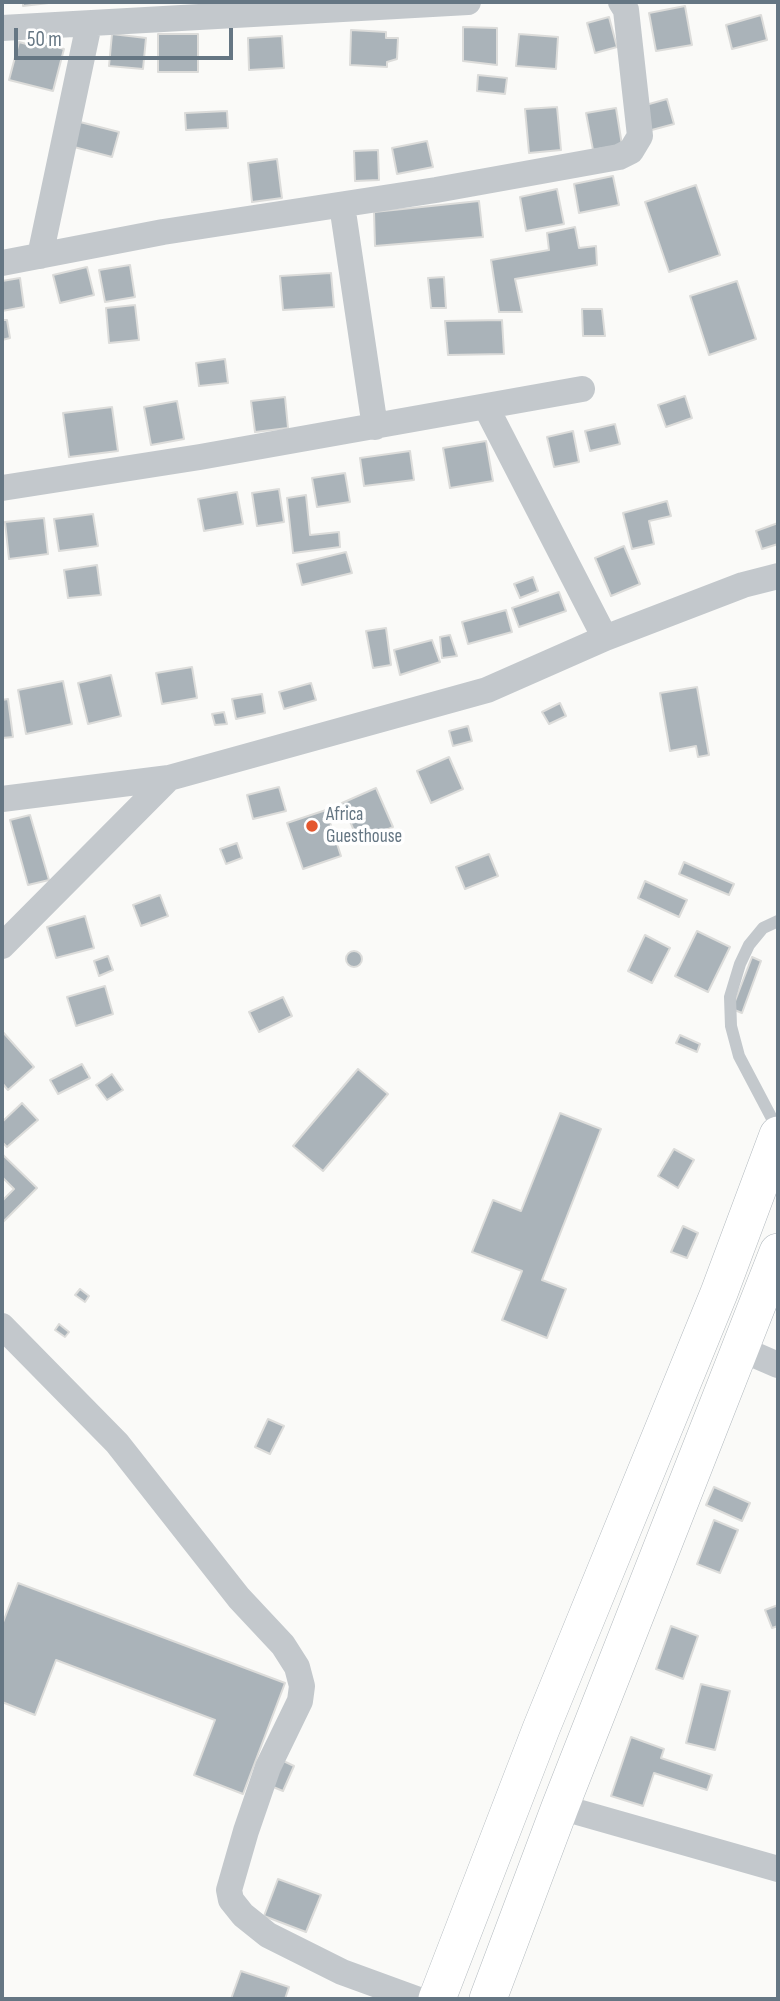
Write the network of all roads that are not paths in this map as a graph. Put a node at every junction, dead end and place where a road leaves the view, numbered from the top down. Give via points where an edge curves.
1 (468, 2) edge
2 (621, 2) edge
3 (89, 24) junction
4 (2, 28) edge
5 (342, 205) junction
6 (40, 256) junction
7 (2, 264) edge
8 (582, 389) dead end
9 (486, 407) junction
10 (375, 427) junction
11 (2, 488) edge
12 (778, 576) edge
13 (605, 638) junction
14 (169, 778) junction
15 (2, 799) edge
16 (778, 921) edge
17 (2, 946) edge
18 (778, 1132) edge
19 (778, 1252) edge
20 (719, 1293) junction
21 (756, 1309) junction
22 (2, 1326) edge
23 (741, 1349) junction
24 (778, 1365) edge
25 (560, 1807) junction
26 (778, 1869) edge
27 (416, 1999) edge
28 (437, 1999) edge
29 (488, 1999) edge

1 - 3 street
2 - 5 street via 626,10 640,136 631,151 619,157
3 - 4 street
3 - 6 street
5 - 6 street
5 - 10 street
6 - 7 street
8 - 9 street
9 - 10 street
9 - 13 street
10 - 11 street
12 - 13 street
13 - 14 street via 487,690
14 - 15 street
14 - 17 street
16 - 18 lane via 763,928 749,945 730,997 739,1056
18 - 20 street
19 - 21 street
20 - 21 street
20 - 28 street via 541,1729
21 - 23 street
22 - 27 street via 117,1443 298,1667 300,1701 250,1818 229,1890 232,1900 268,1935 342,1972
23 - 24 street
23 - 25 street
25 - 26 street
25 - 29 street

